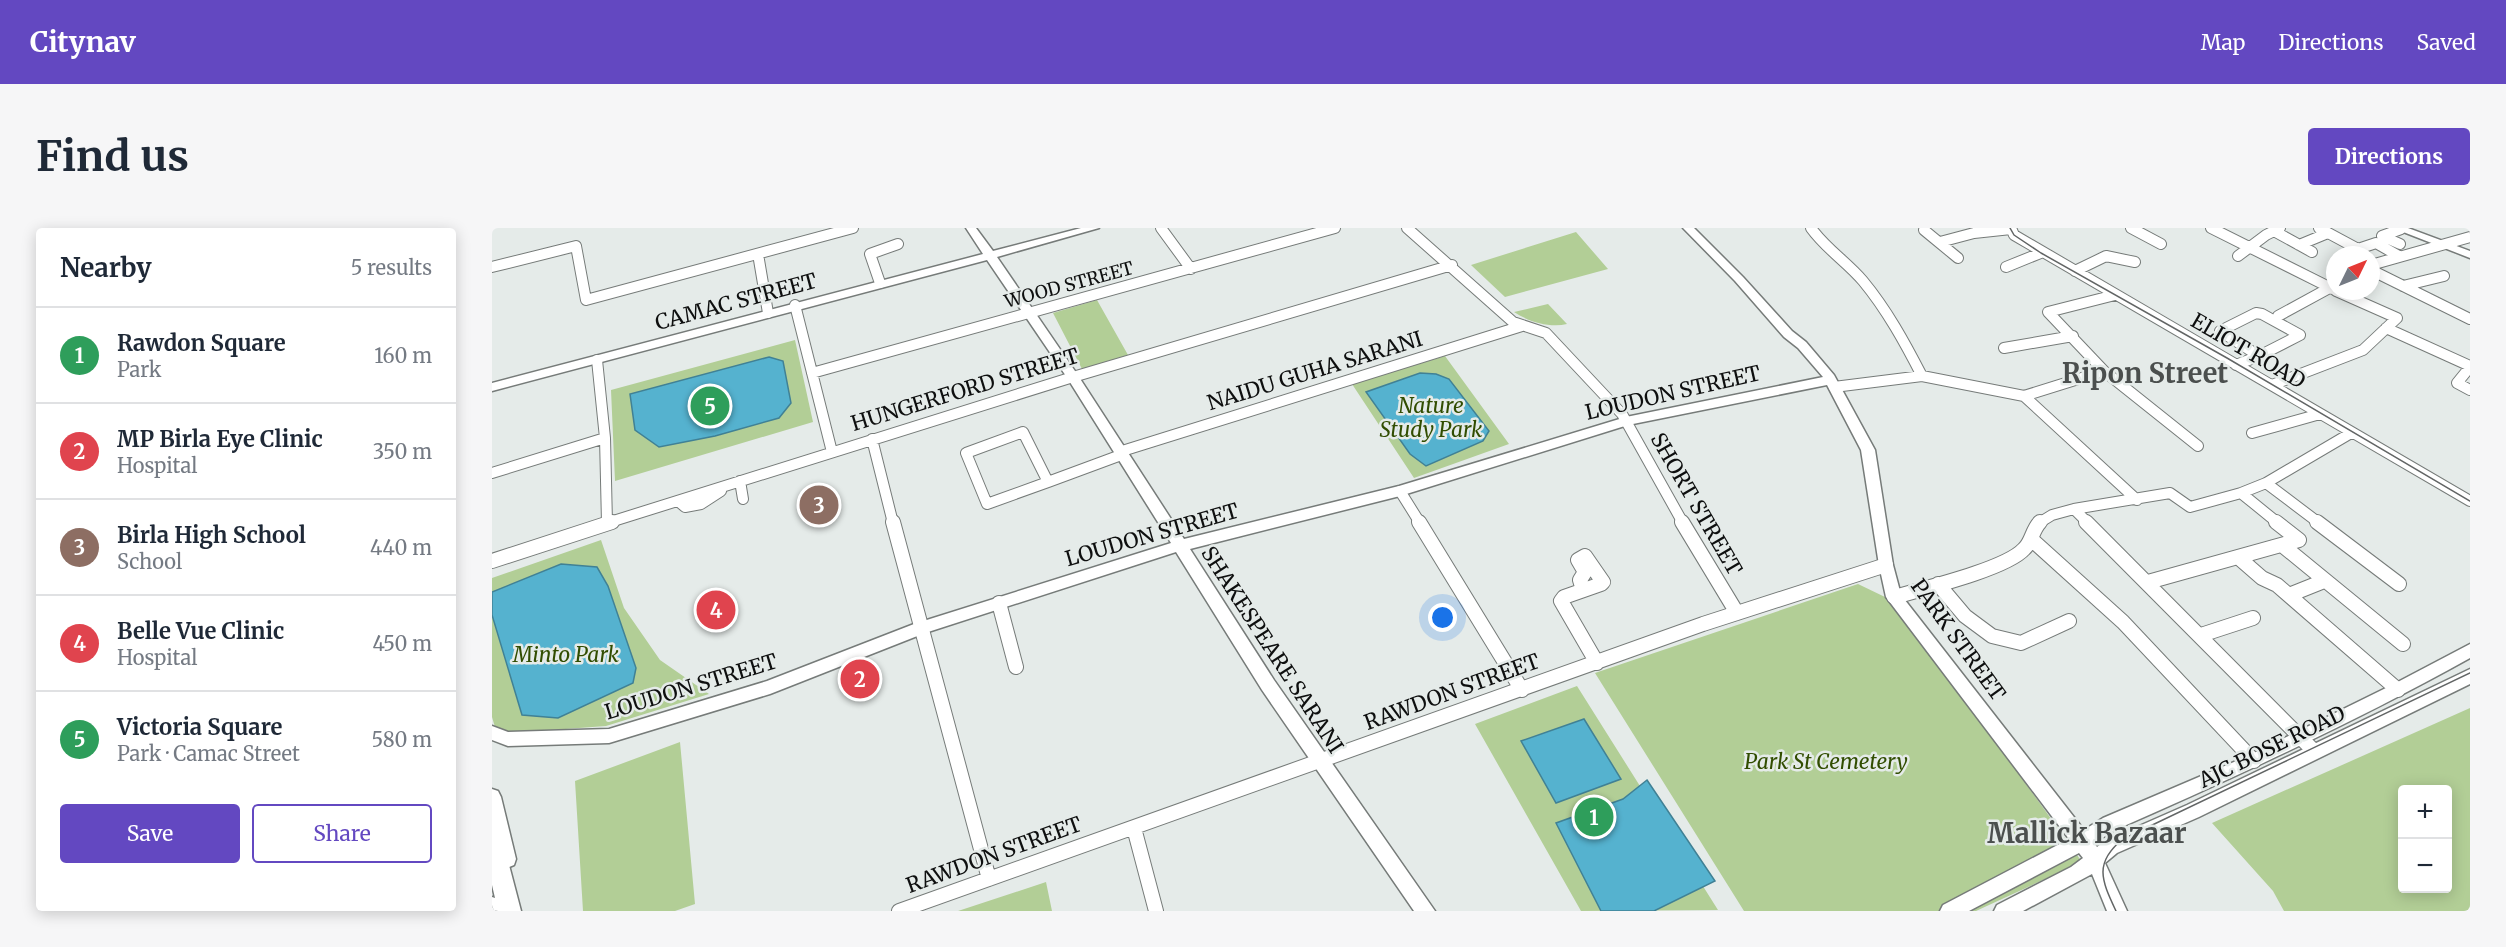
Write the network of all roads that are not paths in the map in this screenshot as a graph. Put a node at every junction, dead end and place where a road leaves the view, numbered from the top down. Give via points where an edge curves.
1 (853, 228) edge
2 (971, 228) edge
3 (1094, 228) edge
4 (1161, 228) edge
5 (1285, 228) edge
6 (1335, 228) edge
7 (1407, 228) edge
8 (1688, 228) edge
9 (1811, 228) edge
10 (2011, 228) edge
11 (2131, 228) edge
12 (2211, 228) edge
13 (2400, 229) edge
14 (1924, 230) dead end
15 (2277, 230) edge
16 (2323, 230) edge
17 (2470, 237) edge
18 (1295, 240) junction
19 (1940, 242) junction
20 (898, 244) dead end
21 (2161, 244) dead end
22 (2400, 244) dead end
23 (2299, 245) junction
24 (2442, 245) junction
25 (2251, 248) junction
26 (2043, 252) junction
27 (2312, 252) dead end
28 (758, 254) junction
29 (990, 255) junction
30 (2470, 255) edge
31 (2238, 256) dead end
32 (2399, 256) junction
33 (1958, 258) dead end
34 (2135, 262) dead end
35 (2380, 262) edge
36 (1452, 265) junction
37 (492, 267) edge
38 (2006, 267) dead end
39 (1191, 269) junction
40 (2075, 271) junction
41 (2380, 274) edge
42 (2444, 276) dead end
43 (880, 283) junction
44 (2326, 284) edge
45 (2403, 286) junction
46 (2326, 292) edge
47 (2115, 296) junction
48 (2359, 300) edge
49 (795, 305) junction
50 (768, 313) junction
51 (1028, 313) junction
52 (2278, 316) dead end
53 (2470, 319) edge
54 (1522, 326) junction
55 (2386, 328) junction
56 (2073, 336) junction
57 (2004, 348) dead end
58 (2259, 356) junction
59 (597, 360) junction
60 (2236, 365) junction
61 (2470, 367) edge
62 (2104, 371) junction
63 (812, 373) junction
64 (1922, 376) junction
65 (1072, 377) junction
66 (1832, 384) junction
67 (2272, 385) junction
68 (492, 387) edge
69 (2470, 390) edge
70 (2024, 396) junction
71 (2320, 414) junction
72 (1626, 421) junction
73 (2252, 433) dead end
74 (2351, 433) junction
75 (606, 438) junction
76 (872, 439) junction
77 (2198, 446) dead end
78 (832, 452) junction
79 (1120, 454) junction
80 (492, 473) edge
81 (740, 481) junction
82 (1049, 483) junction
83 (2266, 483) junction
84 (1400, 491) junction
85 (2241, 493) junction
86 (743, 499) dead end
87 (2137, 500) junction
88 (2470, 501) edge
89 (2074, 509) junction
90 (607, 523) junction
91 (2031, 539) junction
92 (2283, 545) junction
93 (1179, 546) junction
94 (2239, 558) junction
95 (492, 561) edge
96 (1886, 565) junction
97 (2324, 581) junction
98 (2148, 582) junction
99 (1938, 584) junction
100 (2399, 584) dead end
101 (1583, 590) dead end
102 (2289, 595) junction
103 (1894, 597) junction
104 (999, 603) junction
105 (1737, 613) junction
106 (2253, 618) dead end
107 (2069, 621) dead end
108 (920, 628) junction
109 (2200, 635) junction
110 (2403, 644) dead end
111 (2470, 650) edge
112 (1597, 663) junction
113 (1016, 667) dead end
114 (2470, 676) edge
115 (1522, 690) junction
116 (2398, 690) junction
117 (492, 733) edge
118 (2308, 745) junction
119 (2254, 761) junction
120 (1321, 762) junction
121 (492, 797) edge
122 (1134, 828) junction
123 (2082, 841) junction
124 (492, 842) edge
125 (2095, 860) junction
126 (989, 879) junction
127 (510, 911) edge
128 (519, 911) edge
129 (899, 911) edge
130 (1156, 911) edge
131 (1425, 911) edge
132 (1950, 911) edge
133 (2004, 911) edge
134 (2117, 911) edge

1 - 28 street
2 - 29 main road, SHAKESPEARE SARANI
3 - 29 main road, CAMAC STREET
4 - 39 street
5 - 18 street
6 - 18 street, WOOD STREET
7 - 36 street, SHORT STREET
8 - 66 main road, PARK STREET via 1802,345
9 - 64 street via 1862,280
10 - 19 street
10 - 26 street, ELIOT ROAD via 2014,235
11 - 21 street
12 - 25 street
13 - 22 street via 2382,236
13 - 24 main road
14 - 19 street
15 - 23 street
15 - 25 street
16 - 23 street
16 - 32 street via 2358,249 2376,243
17 - 24 street
18 - 39 street, WOOD STREET
19 - 33 street
20 - 43 street via 870,254
23 - 27 street
24 - 30 main road
24 - 32 street
25 - 31 street
25 - 44 street
26 - 38 street
26 - 40 street, ELIOT ROAD
28 - 37 street via 586,300 576,246
28 - 50 street
29 - 43 main road, CAMAC STREET
29 - 51 main road, SHAKESPEARE SARANI
32 - 35 street
34 - 40 street via 2106,256
36 - 54 street, SHORT STREET
36 - 65 street, HUNGERFORD STREET
39 - 51 street, WOOD STREET
40 - 47 street, ELIOT ROAD
41 - 45 street
42 - 45 street
43 - 49 main road, CAMAC STREET
45 - 53 street
46 - 52 street
47 - 56 street via 2048,312
47 - 60 street, ELIOT ROAD
48 - 55 street via 2397,318
49 - 50 main road, CAMAC STREET
49 - 63 street
50 - 59 main road, CAMAC STREET
51 - 63 street, WOOD STREET
51 - 65 main road, SHAKESPEARE SARANI
54 - 72 street, SHORT STREET via 1546,333
54 - 79 street, NAIDU GUHA SARANI
55 - 61 street
55 - 67 street via 2363,350
56 - 57 street
56 - 62 street
58 - 58 street via 2220,331 2258,312 2300,335
58 - 60 street
59 - 68 main road, CAMAC STREET
59 - 75 street
60 - 67 street, ELIOT ROAD
61 - 69 street via 2457,383
62 - 70 street
62 - 77 street
63 - 78 street
64 - 66 street
64 - 70 street
65 - 76 street, HUNGERFORD STREET
65 - 79 main road, SHAKESPEARE SARANI
66 - 72 main road, LOUDON STREET
66 - 96 main road, PARK STREET via 1868,450
67 - 71 street, ELIOT ROAD
70 - 87 street
71 - 73 street
71 - 74 street, ELIOT ROAD
72 - 84 main road, LOUDON STREET
72 - 105 street, SHORT STREET
74 - 83 street
74 - 88 street, ELIOT ROAD
75 - 80 street
75 - 90 street
76 - 78 street, HUNGERFORD STREET
76 - 108 street
78 - 81 street, HUNGERFORD STREET
79 - 82 street, NAIDU GUHA SARANI
79 - 93 main road, SHAKESPEARE SARANI
81 - 86 street
81 - 90 street, HUNGERFORD STREET via 722,487 720,494 701,504 685,507 678,501
82 - 82 street, NAIDU GUHA SARANI via 987,504 966,453 1023,432
83 - 85 street
83 - 100 street
84 - 93 main road, LOUDON STREET
84 - 115 street
85 - 87 street via 2190,507 2170,493
85 - 92 street via 2299,540
87 - 89 street
89 - 91 street via 2043,520 2033,530
89 - 98 street
90 - 95 street
91 - 99 street via 2014,557
91 - 119 street via 2124,622
92 - 94 street
92 - 97 street
93 - 104 main road, LOUDON STREET
93 - 120 main road, SHAKESPEARE SARANI
94 - 98 street
94 - 102 street
96 - 103 main road, PARK STREET
96 - 105 street, RAWDON STREET
97 - 102 street
97 - 110 street
98 - 109 street
99 - 103 street
99 - 107 street via 1965,616 1992,636 2021,643
101 - 112 street via 1561,601
102 - 116 street
103 - 123 main road, PARK STREET
104 - 108 main road, LOUDON STREET
104 - 113 street
105 - 112 street, RAWDON STREET
106 - 109 street
108 - 117 main road, LOUDON STREET via 770,687 609,736 508,739
108 - 126 street
109 - 118 street
111 - 116 main road
112 - 115 street, RAWDON STREET
114 - 118 main road, AJC BOSE ROAD
115 - 120 street, RAWDON STREET
116 - 118 main road
118 - 119 main road
118 - 125 main road, AJC BOSE ROAD via 2193,811 2110,847
119 - 123 main road via 2109,824
120 - 122 street, RAWDON STREET
120 - 131 main road, SHAKESPEARE SARANI
121 - 128 main road
122 - 126 street, RAWDON STREET
122 - 130 street
123 - 125 main road, PARK STREET
123 - 132 main road
124 - 127 highway
125 - 133 main road, AJC BOSE ROAD via 2078,873
125 - 134 main road, PARK STREET
126 - 129 street, RAWDON STREET

